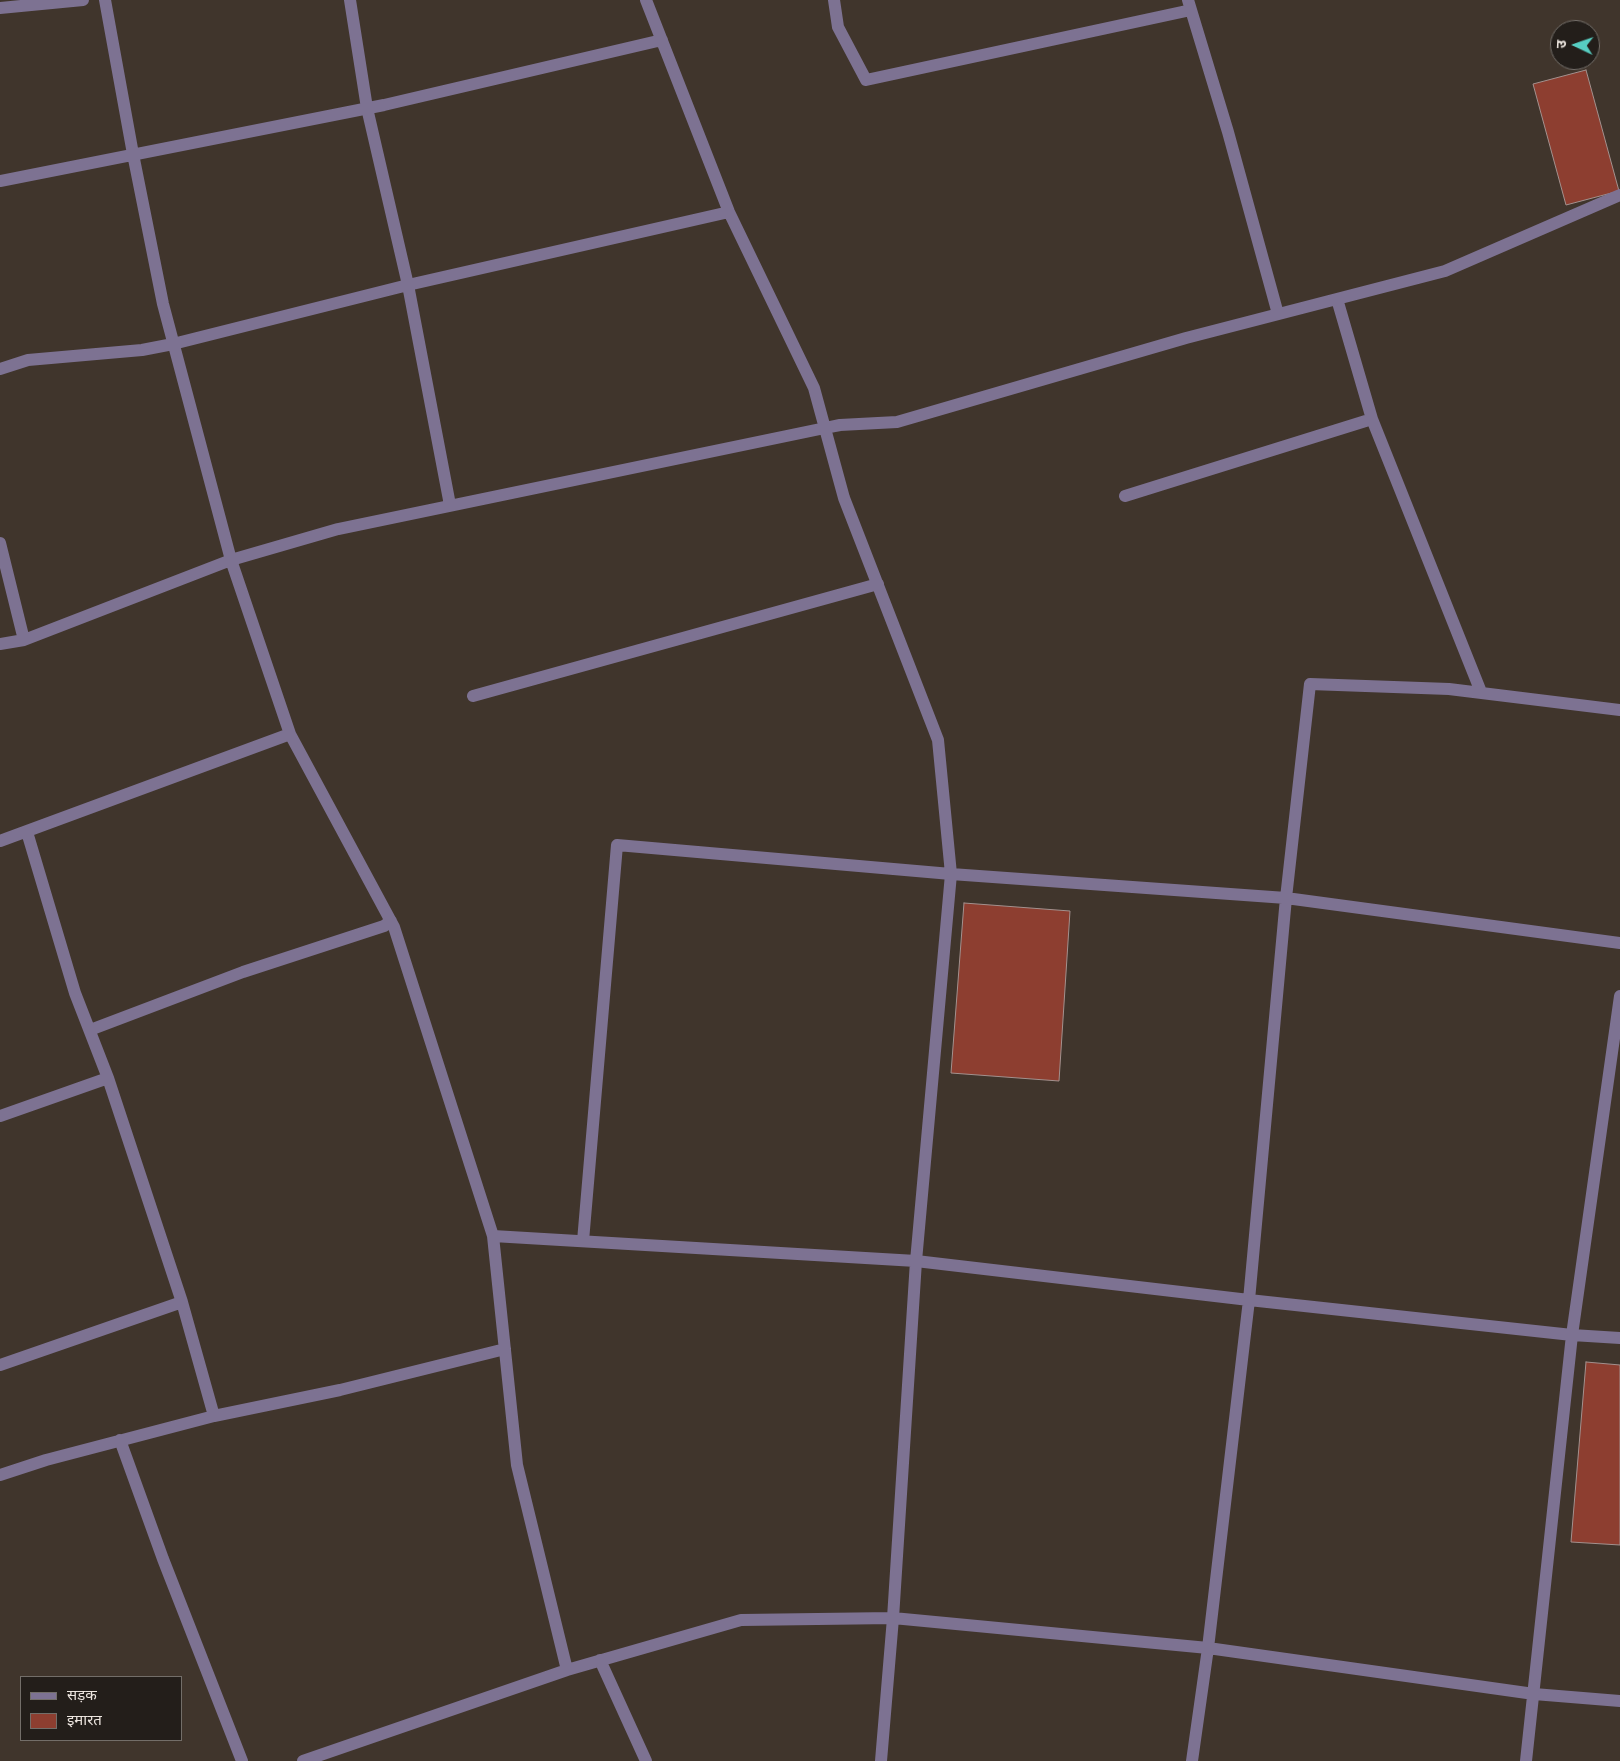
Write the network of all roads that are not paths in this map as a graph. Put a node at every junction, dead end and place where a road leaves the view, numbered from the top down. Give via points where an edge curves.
1 (83, 0) edge
2 (106, 0) edge
3 (350, 0) edge
4 (646, 0) edge
5 (834, 0) edge
6 (1189, 5) edge
7 (0, 8) edge
8 (662, 40) junction
9 (367, 108) junction
10 (133, 154) junction
11 (0, 181) edge
12 (1620, 195) edge
13 (729, 212) junction
14 (408, 285) junction
15 (1337, 299) junction
16 (1278, 314) junction
17 (173, 344) junction
18 (0, 368) edge
19 (1372, 419) junction
20 (824, 428) junction
21 (1125, 496) dead end
22 (450, 505) junction
23 (0, 543) edge
24 (231, 560) junction
25 (878, 584) junction
26 (24, 640) junction
27 (0, 644) edge
28 (1481, 692) junction
29 (473, 696) dead end
30 (1620, 710) edge
31 (290, 734) junction
32 (27, 832) junction
33 (0, 841) edge
34 (951, 874) junction
35 (1286, 898) junction
36 (391, 922) junction
37 (1620, 943) edge
38 (1620, 996) edge
39 (90, 1030) junction
40 (108, 1078) junction
41 (0, 1116) edge
42 (493, 1236) junction
43 (583, 1241) junction
44 (916, 1261) junction
45 (1249, 1300) junction
46 (182, 1302) junction
47 (1572, 1334) junction
48 (1620, 1338) edge
49 (505, 1349) junction
50 (0, 1365) edge
51 (214, 1416) junction
52 (120, 1440) junction
53 (0, 1475) edge
54 (893, 1618) junction
55 (1208, 1648) junction
56 (600, 1660) junction
57 (567, 1670) junction
58 (1534, 1694) junction
59 (1620, 1701) edge
60 (242, 1761) edge
61 (303, 1761) edge
62 (646, 1761) edge
63 (881, 1761) edge
64 (1192, 1761) edge
65 (1526, 1761) edge

1 - 7 street
2 - 10 street
3 - 9 street
4 - 8 street
5 - 6 street via 838,27 866,80
6 - 16 street
8 - 9 street
8 - 13 street
9 - 10 street
9 - 14 street
10 - 11 street
10 - 17 street
12 - 15 street via 1445,271
13 - 14 street
13 - 20 street via 814,388
14 - 17 street
14 - 22 street
15 - 16 street
15 - 19 street
16 - 20 street via 897,422
17 - 18 street via 142,350 28,360
17 - 24 street
19 - 21 street
19 - 28 street
20 - 22 street
20 - 25 street via 844,498
22 - 24 street via 338,529
23 - 26 street
24 - 26 street
24 - 31 street
25 - 29 street
25 - 34 street via 938,740
26 - 27 street
28 - 30 street
28 - 35 street via 1310,684
31 - 32 street
31 - 36 street
32 - 33 street
32 - 39 street via 75,993
34 - 35 street
34 - 43 street via 617,845
34 - 44 street
35 - 37 street
35 - 45 street
36 - 39 street via 243,972
36 - 42 street
38 - 47 street
39 - 40 street
40 - 41 street
40 - 46 street
42 - 43 street
42 - 49 street
43 - 44 street
44 - 45 street
44 - 54 street
45 - 47 street
45 - 55 street
46 - 50 street
46 - 51 street
47 - 48 street
47 - 58 street
49 - 51 street via 340,1390
49 - 57 street via 517,1465
51 - 52 street
52 - 53 street
52 - 60 street
54 - 55 street
54 - 56 street via 741,1620
54 - 63 street
55 - 58 street
55 - 64 street
56 - 57 street
56 - 62 street
57 - 61 street
58 - 59 street
58 - 65 street

